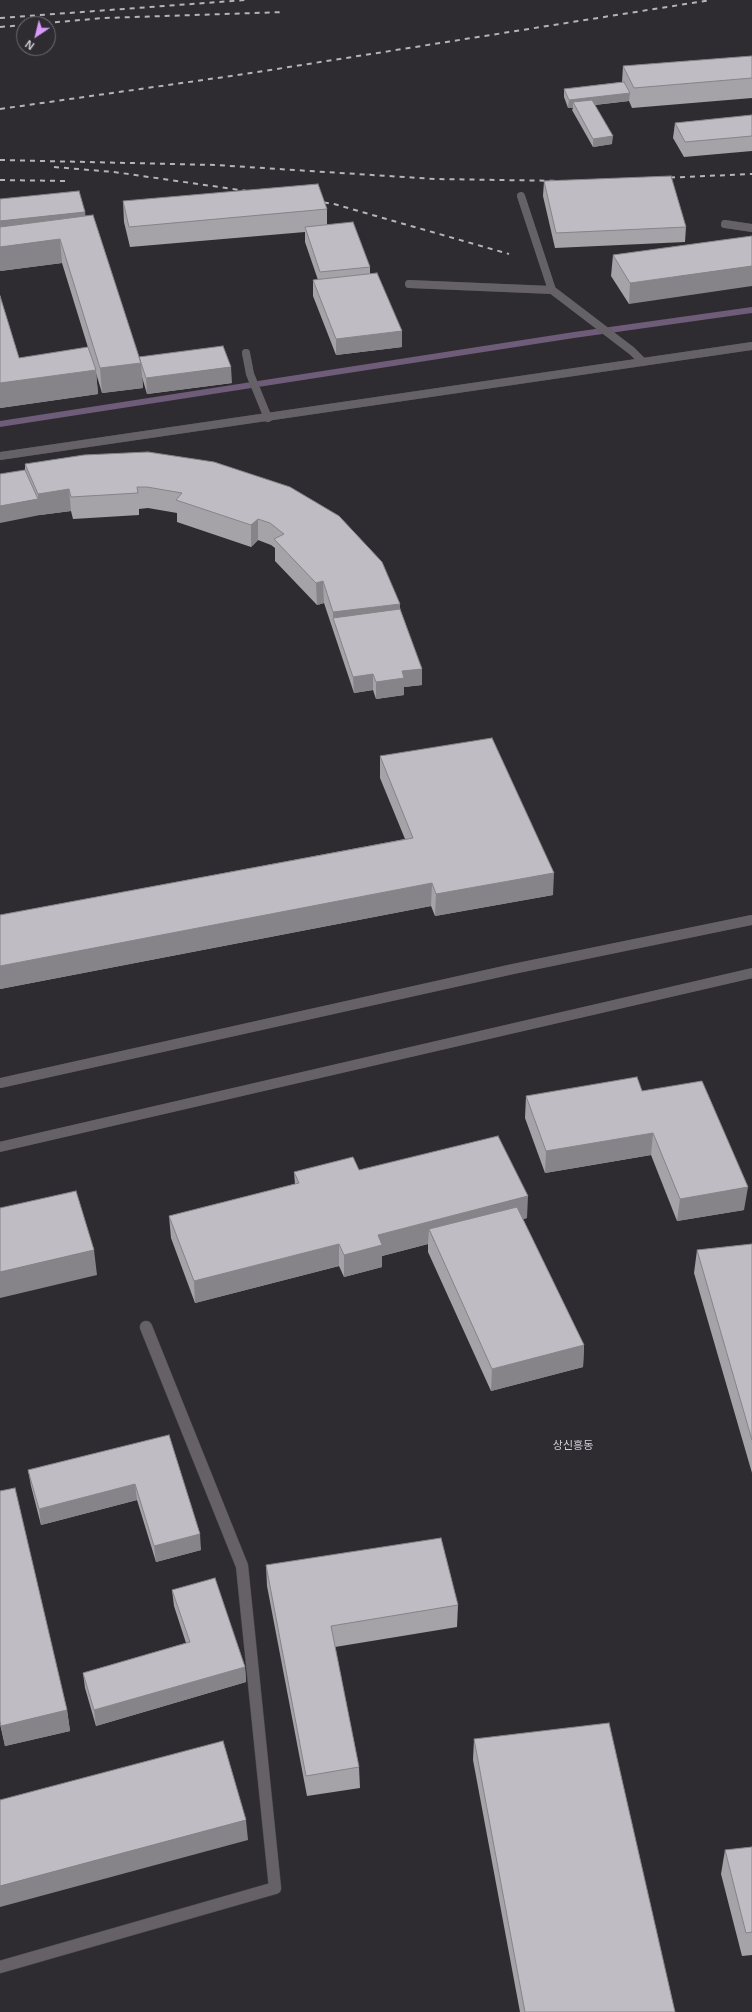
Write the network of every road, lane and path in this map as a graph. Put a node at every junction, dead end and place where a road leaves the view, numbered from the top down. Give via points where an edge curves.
1 (521, 196) dead end
2 (725, 224) dead end
3 (752, 228) edge
4 (409, 284) dead end
5 (552, 290) junction
6 (752, 346) edge
7 (246, 353) dead end
8 (643, 362) junction
9 (268, 418) junction
10 (0, 456) edge
11 (752, 920) edge
12 (752, 973) edge
13 (0, 1083) edge
14 (0, 1147) edge
15 (146, 1327) dead end
16 (0, 1967) edge

1 - 5 street
2 - 3 street
4 - 5 street
5 - 8 street
6 - 8 street
7 - 9 street via 250,374
8 - 9 street
9 - 10 street
11 - 13 street via 513,969
12 - 14 street
15 - 16 street via 242,1566 275,1888

